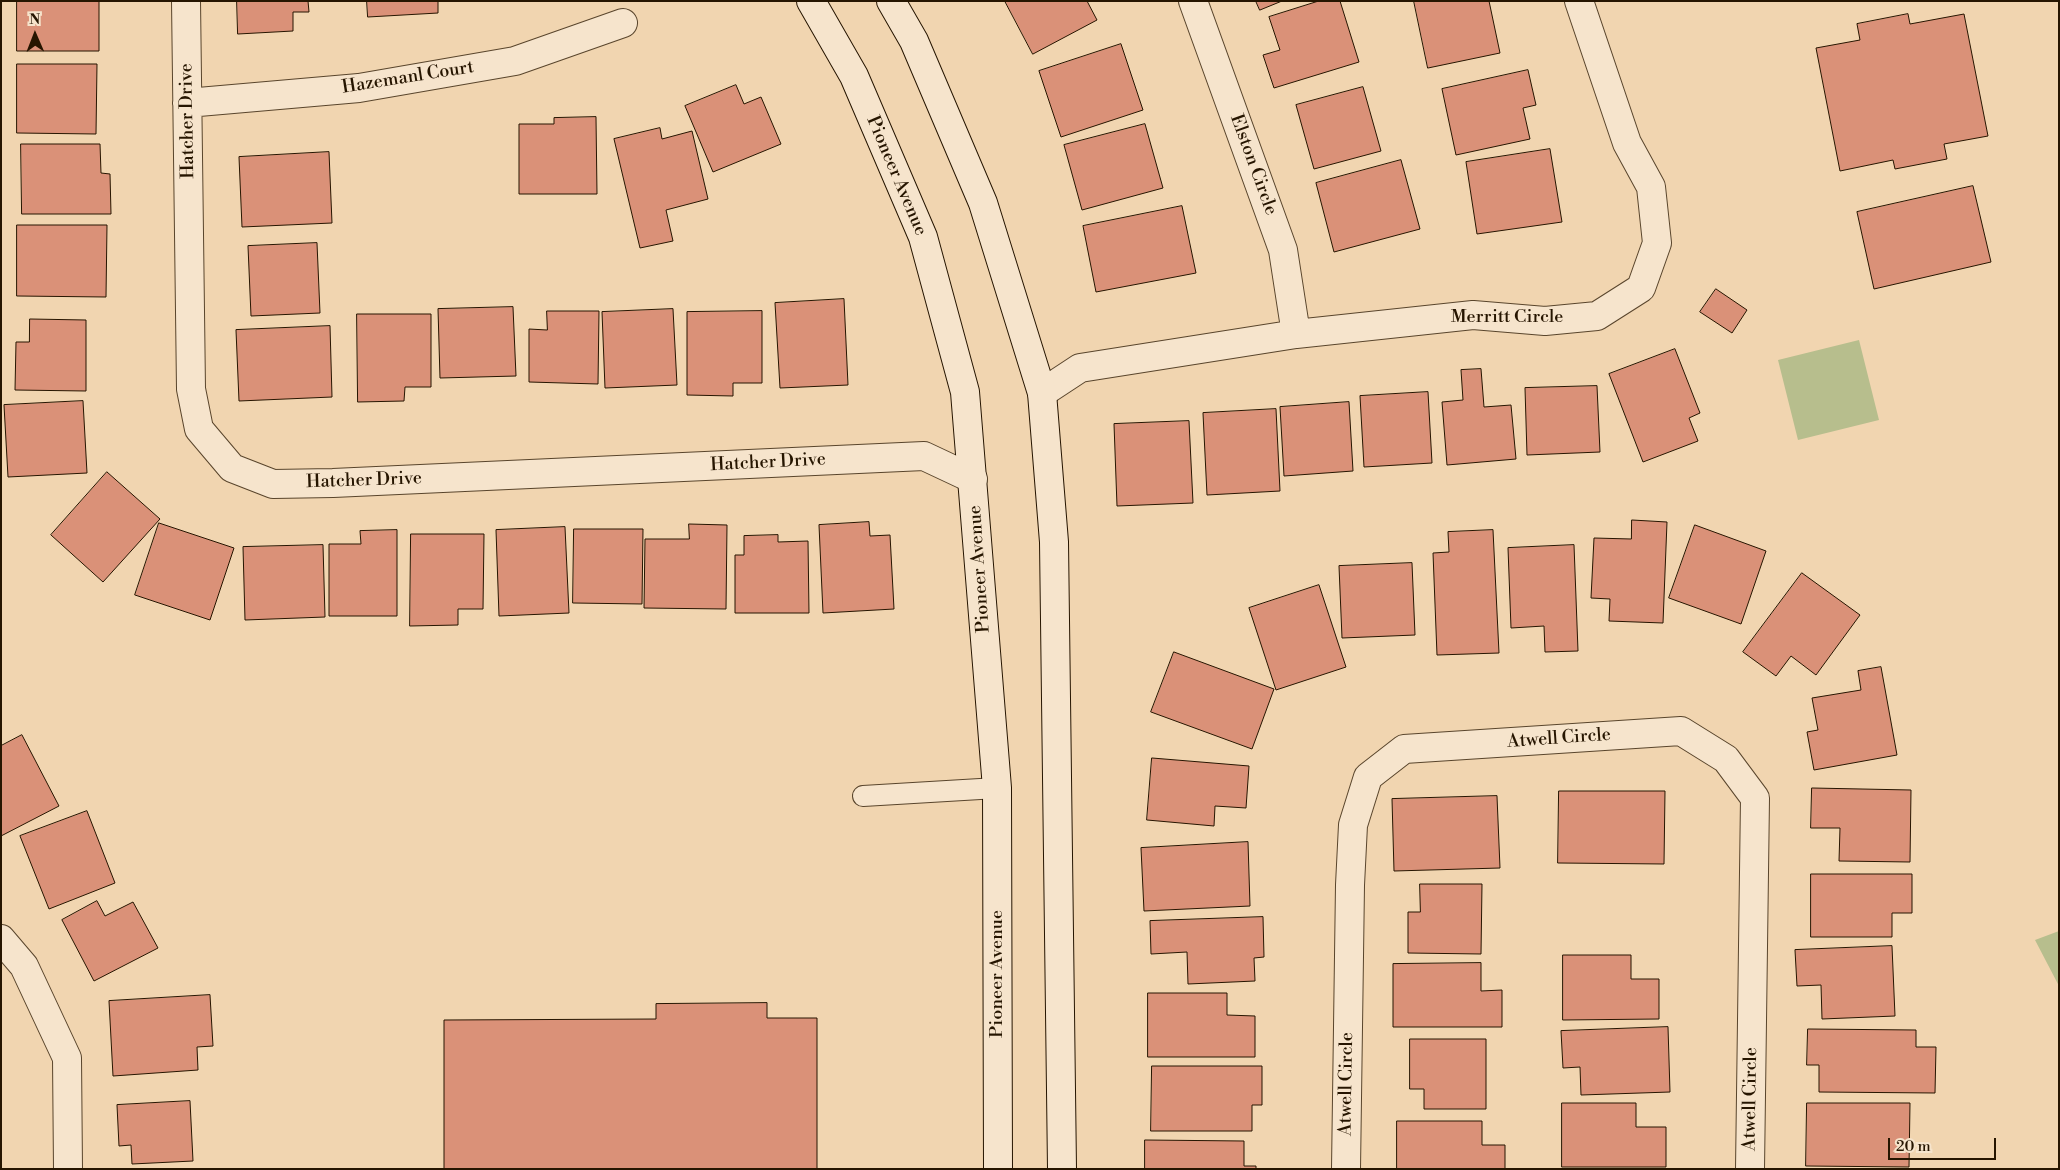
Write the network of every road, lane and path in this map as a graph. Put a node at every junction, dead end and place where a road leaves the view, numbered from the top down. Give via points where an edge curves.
1 (186, 1) edge
2 (811, 1) edge
3 (891, 1) edge
4 (1193, 1) edge
5 (1579, 1) edge
6 (623, 23) dead end
7 (187, 103) junction
8 (1296, 334) junction
9 (1042, 393) junction
10 (973, 479) junction
11 (997, 788) junction
12 (863, 796) dead end
13 (1, 938) edge
14 (68, 1169) edge
15 (998, 1169) edge
16 (1062, 1169) edge
17 (1346, 1169) edge
18 (1750, 1169) edge

1 - 7 street, Hatcher Drive
2 - 10 street, Pioneer Avenue via 854,76 923,238 965,392
3 - 9 street via 914,41 983,203
4 - 8 street, Elston Circle via 1283,250
5 - 8 street, Merritt Circle via 1627,143 1651,187 1657,243 1641,288 1597,316 1546,321 1473,315
6 - 7 street, Hazemanl Court via 505,63 359,88
7 - 10 street, Hatcher Drive via 190,389 199,429 232,468 273,484 924,456
8 - 9 street, Merritt Circle via 1080,368
9 - 16 street via 1054,542
10 - 11 street, Pioneer Avenue
11 - 12 lane
11 - 15 street, Pioneer Avenue
13 - 14 street via 24,966 67,1058
17 - 18 street, Atwell Circle via 1353,826 1368,777 1404,749 1681,731 1726,759 1755,798

